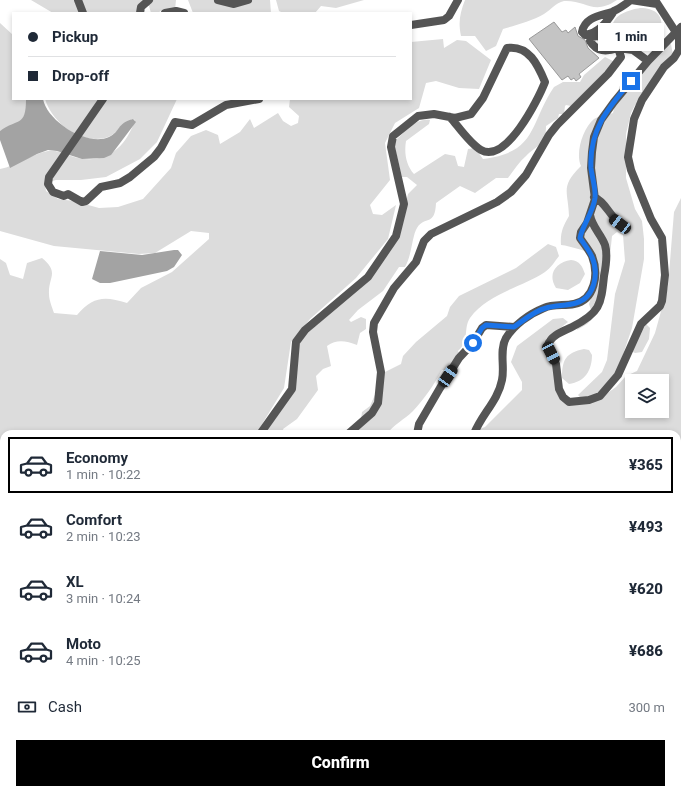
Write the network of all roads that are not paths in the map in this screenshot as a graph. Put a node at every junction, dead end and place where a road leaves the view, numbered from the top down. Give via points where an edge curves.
1 (149, 0) edge
2 (218, 0) edge
3 (248, 0) edge
4 (458, 0) edge
5 (631, 0) edge
6 (78, 1) edge
7 (656, 2) edge
8 (79, 12) edge
9 (82, 12) edge
10 (140, 12) edge
11 (614, 12) dead end
12 (412, 25) edge
13 (678, 29) edge
14 (648, 60) junction
15 (102, 100) edge
16 (254, 100) edge
17 (450, 116) junction
18 (594, 197) junction
19 (590, 215) junction
20 (620, 224) dead end
21 (593, 227) junction
22 (584, 228) junction
23 (514, 327) junction
24 (263, 430) edge
25 (352, 430) edge
26 (418, 430) edge
27 (476, 430) edge

1 - 10 street via 141,7
2 - 3 street via 234,4
4 - 12 street via 444,20
5 - 7 street
5 - 11 street
6 - 8 street
6 - 9 street
7 - 13 street
13 - 14 street
13 - 21 street via 679,50 642,100 634,120 628,157 651,219 662,238 665,275 662,301 641,324 622,368 607,389 600,396 590,400 569,402 559,389 556,364 548,345 557,335 588,318 600,302 604,291 606,254 604,244
14 - 18 street via 601,120 594,137 591,168
14 - 25 street via 633,50 618,48 621,57 549,135 526,175 511,192 497,202 431,234 424,241 416,262 394,288 374,323 373,332 381,372 378,403
15 - 16 street via 49,177 48,184 53,192 64,196 68,194 86,202 101,187 120,183 154,157 175,122 192,125 226,105
17 - 17 street via 455,118 471,114 483,98 507,48 525,50 540,69 545,82 539,99 511,139 490,153 481,151 464,135
17 - 24 street via 418,116 393,136 391,147 404,204 396,236 368,277 305,330 296,342 292,389
18 - 19 street
18 - 20 street via 601,200 612,218
19 - 21 street
19 - 22 street
21 - 22 street via 588,225
22 - 23 street via 580,238 594,264 591,294 575,304 544,308
23 - 26 street via 486,325 482,328 440,388
23 - 27 street via 502,348 502,381 497,397

